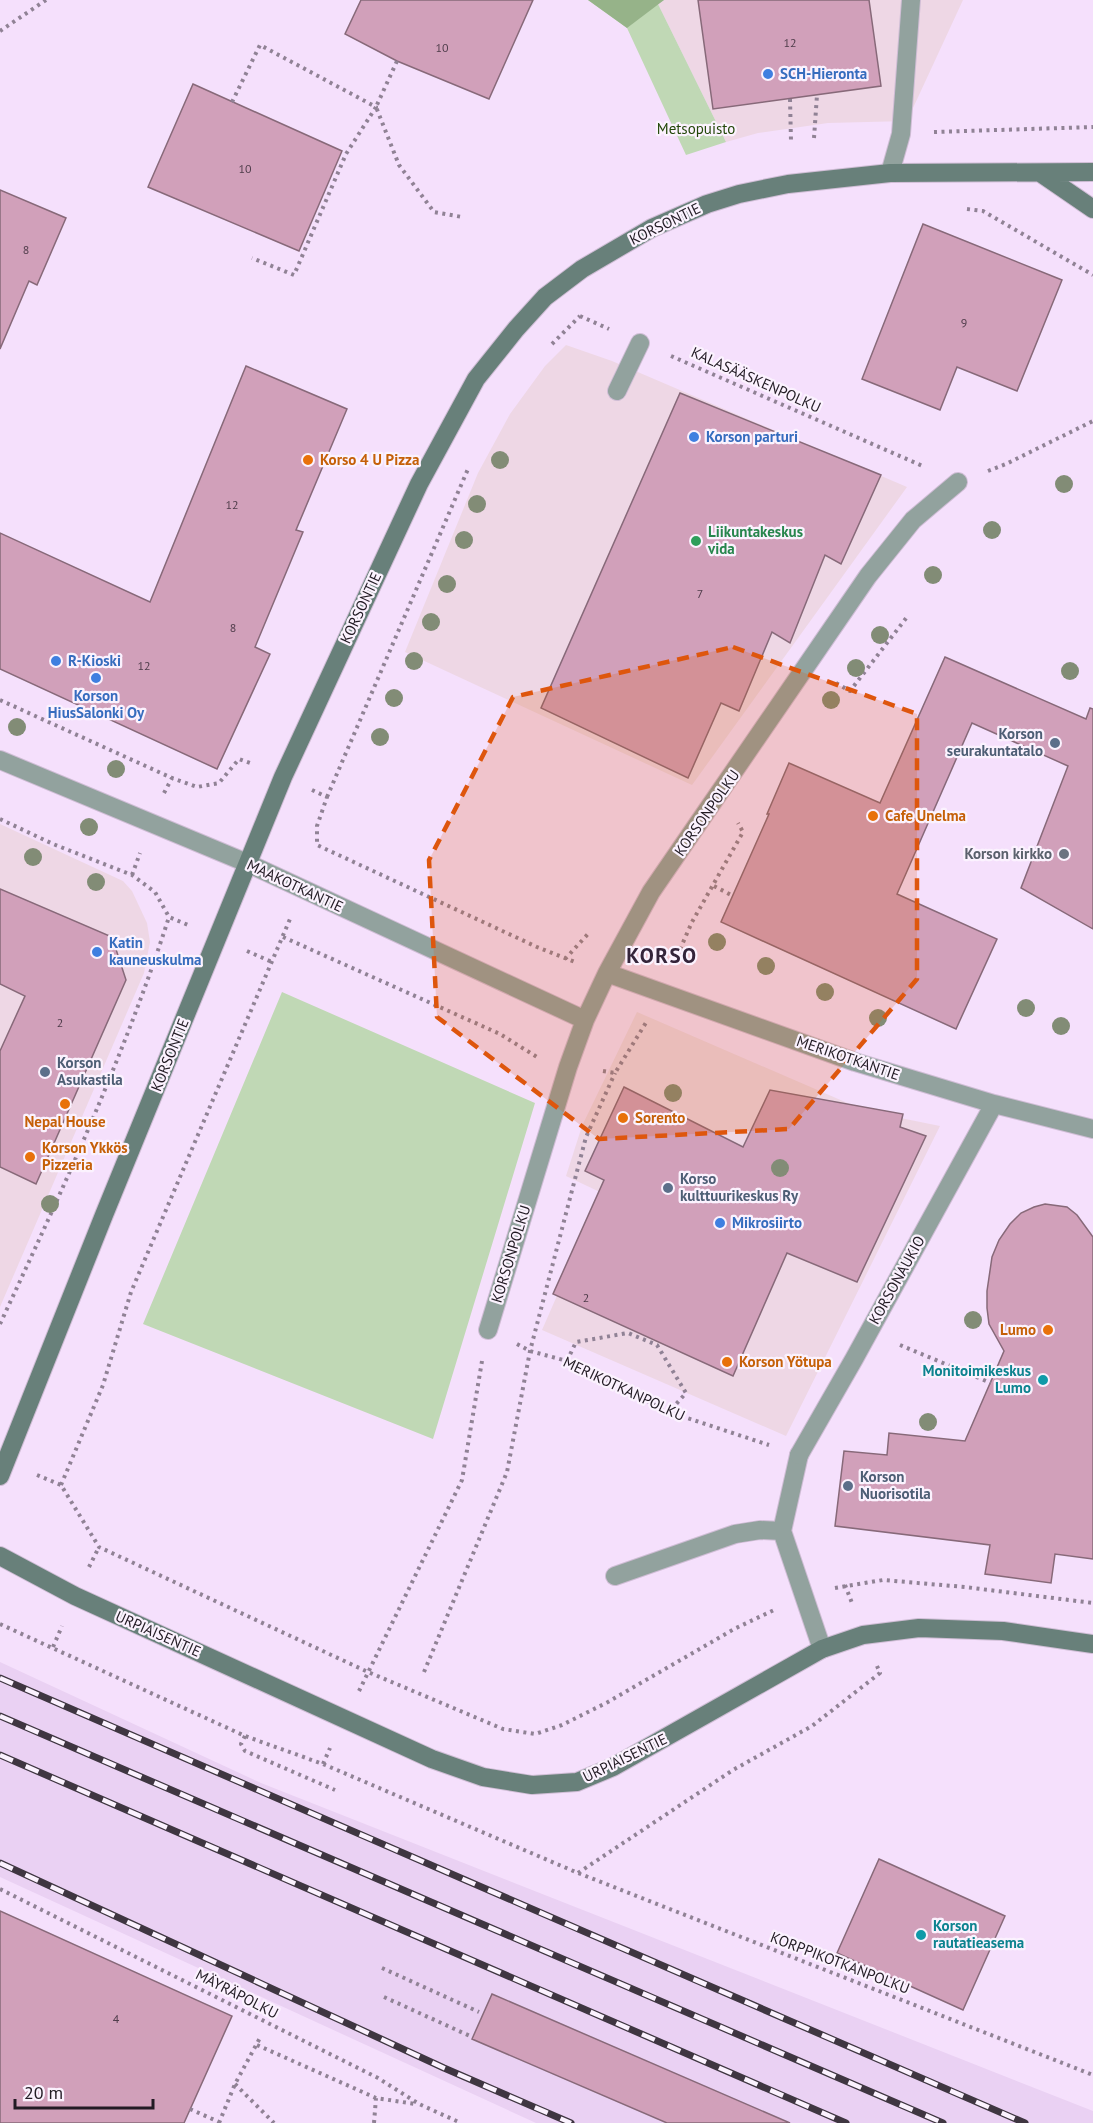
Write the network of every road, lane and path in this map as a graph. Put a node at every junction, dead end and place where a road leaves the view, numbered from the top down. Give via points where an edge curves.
1 (46, 0) edge
2 (911, 0) edge
3 (0, 31) edge
4 (397, 61) dead end
5 (817, 95) dead end
6 (789, 99) dead end
7 (232, 102) dead end
8 (376, 107) junction
9 (1093, 127) edge
10 (901, 134) junction
11 (814, 138) dead end
12 (791, 141) dead end
13 (1093, 172) edge
14 (890, 173) junction
15 (1042, 174) junction
16 (1093, 209) edge
17 (462, 218) dead end
18 (252, 258) dead end
19 (545, 297) junction
20 (640, 342) junction
21 (617, 390) dead end
22 (1093, 422) edge
23 (958, 482) junction
24 (907, 617) dead end
25 (806, 665) junction
26 (0, 700) edge
27 (0, 760) edge
28 (283, 777) junction
29 (721, 793) junction
30 (0, 819) edge
31 (247, 863) junction
32 (714, 886) junction
33 (301, 889) junction
34 (732, 896) dead end
35 (169, 917) junction
36 (283, 937) junction
37 (218, 938) junction
38 (272, 962) junction
39 (608, 973) junction
40 (661, 992) junction
41 (585, 1020) junction
42 (568, 1066) junction
43 (615, 1073) junction
44 (994, 1104) junction
45 (1093, 1129) edge
46 (0, 1324) edge
47 (488, 1330) junction
48 (869, 1332) junction
49 (530, 1351) junction
50 (567, 1361) junction
51 (991, 1383) dead end
52 (669, 1413) junction
53 (776, 1447) dead end
54 (0, 1476) edge
55 (782, 1532) junction
56 (0, 1556) edge
57 (615, 1576) dead end
58 (845, 1585) junction
59 (804, 1596) junction
60 (1093, 1603) edge
61 (0, 1624) edge
62 (863, 1635) junction
63 (1093, 1644) edge
64 (822, 1649) junction
65 (368, 1672) junction
66 (424, 1672) dead end
67 (245, 1736) junction
68 (335, 1790) dead end
69 (578, 1873) junction
70 (0, 1889) edge
71 (382, 1968) dead end
72 (384, 1997) dead end
73 (479, 2012) dead end
74 (261, 2036) dead end
75 (470, 2036) dead end
76 (257, 2045) junction
77 (1093, 2075) edge
78 (236, 2084) junction
79 (376, 2098) junction
80 (419, 2104) junction
81 (190, 2109) dead end
82 (219, 2122) edge
83 (274, 2123) edge
84 (374, 2123) edge
85 (461, 2123) edge

1 - 3 path
2 - 10 street
4 - 8 path
5 - 11 path
6 - 12 path
7 - 8 path via 260,45
8 - 17 path via 399,165 434,212
8 - 18 path via 346,154 294,275
9 - 10 path
10 - 14 street
13 - 15 main road, KORSONTIE
14 - 15 main road, KORSONTIE
14 - 19 main road, KORSONTIE via 788,184 707,204 652,228 582,269
15 - 16 main road
19 - 20 path, KALASÄÄSKENPOLKU
19 - 28 main road, KORSONTIE via 476,379 419,484
20 - 21 street
20 - 23 path, KALASÄÄSKENPOLKU
22 - 23 path
23 - 25 street, KORSONPOLKU via 914,520 868,576
24 - 25 path via 850,691
25 - 29 street, KORSONPOLKU
26 - 28 path via 197,787 219,783 239,759
27 - 31 street, MAAKOTKANTIE
28 - 31 main road, KORSONTIE
28 - 39 path via 327,797 317,826 317,845 537,947
29 - 32 path via 743,832
29 - 39 street, KORSONPOLKU via 651,892
30 - 35 path via 132,874 155,892
31 - 33 street, MAAKOTKANTIE
31 - 37 main road, KORSONTIE
32 - 34 path
32 - 40 path
33 - 36 path
33 - 41 street, MAAKOTKANTIE
35 - 37 path
35 - 46 path via 149,978 66,1181
36 - 38 path
36 - 42 path via 500,1034 531,1054
37 - 38 path
37 - 54 main road, KORSONTIE
38 - 65 path via 131,1292 103,1385 61,1485 99,1547
39 - 40 street, MERIKOTKANTIE
39 - 41 street, KORSONPOLKU
40 - 43 path
40 - 44 street, MERIKOTKANTIE via 855,1062
41 - 42 street, KORSONPOLKU
42 - 43 path
42 - 47 street, KORSONPOLKU
43 - 49 path via 586,1137
44 - 45 street, MERIKOTKANTIE
44 - 48 street, KORSONAUKIO
47 - 49 path, MERIKOTKANPOLKU
47 - 65 path via 462,1480
48 - 51 path
48 - 55 street, KORSONAUKIO via 799,1455
49 - 50 path, MERIKOTKANPOLKU
49 - 66 path via 507,1472
50 - 52 path, MERIKOTKANPOLKU
50 - 52 path via 576,1342 628,1333 657,1345 686,1393
52 - 53 path, MERIKOTKANPOLKU
55 - 57 street via 735,1534
55 - 59 street
56 - 64 main road, URPIAISENTIE via 75,1596 432,1759 483,1778 532,1785 577,1782 613,1767
58 - 59 path
58 - 60 path via 883,1580
58 - 62 path
59 - 64 street
59 - 65 path via 734,1629 608,1702 535,1734 502,1729
61 - 67 path, KORPPIKOTKANPOLKU
62 - 63 main road, URPIAISENTIE via 919,1628 1003,1631
62 - 64 main road, URPIAISENTIE
62 - 69 path via 880,1673 812,1726 733,1770
67 - 68 path via 241,1744 245,1751
67 - 69 path, KORPPIKOTKANPOLKU via 323,1764
69 - 77 path, KORPPIKOTKANPOLKU
70 - 80 path, MÄYRÄPOLKU via 378,2078
71 - 73 path
72 - 75 path
74 - 76 path
76 - 78 path
76 - 79 path
78 - 82 path
78 - 83 path
79 - 80 path
79 - 84 path
80 - 85 path, MÄYRÄPOLKU
81 - 82 path

